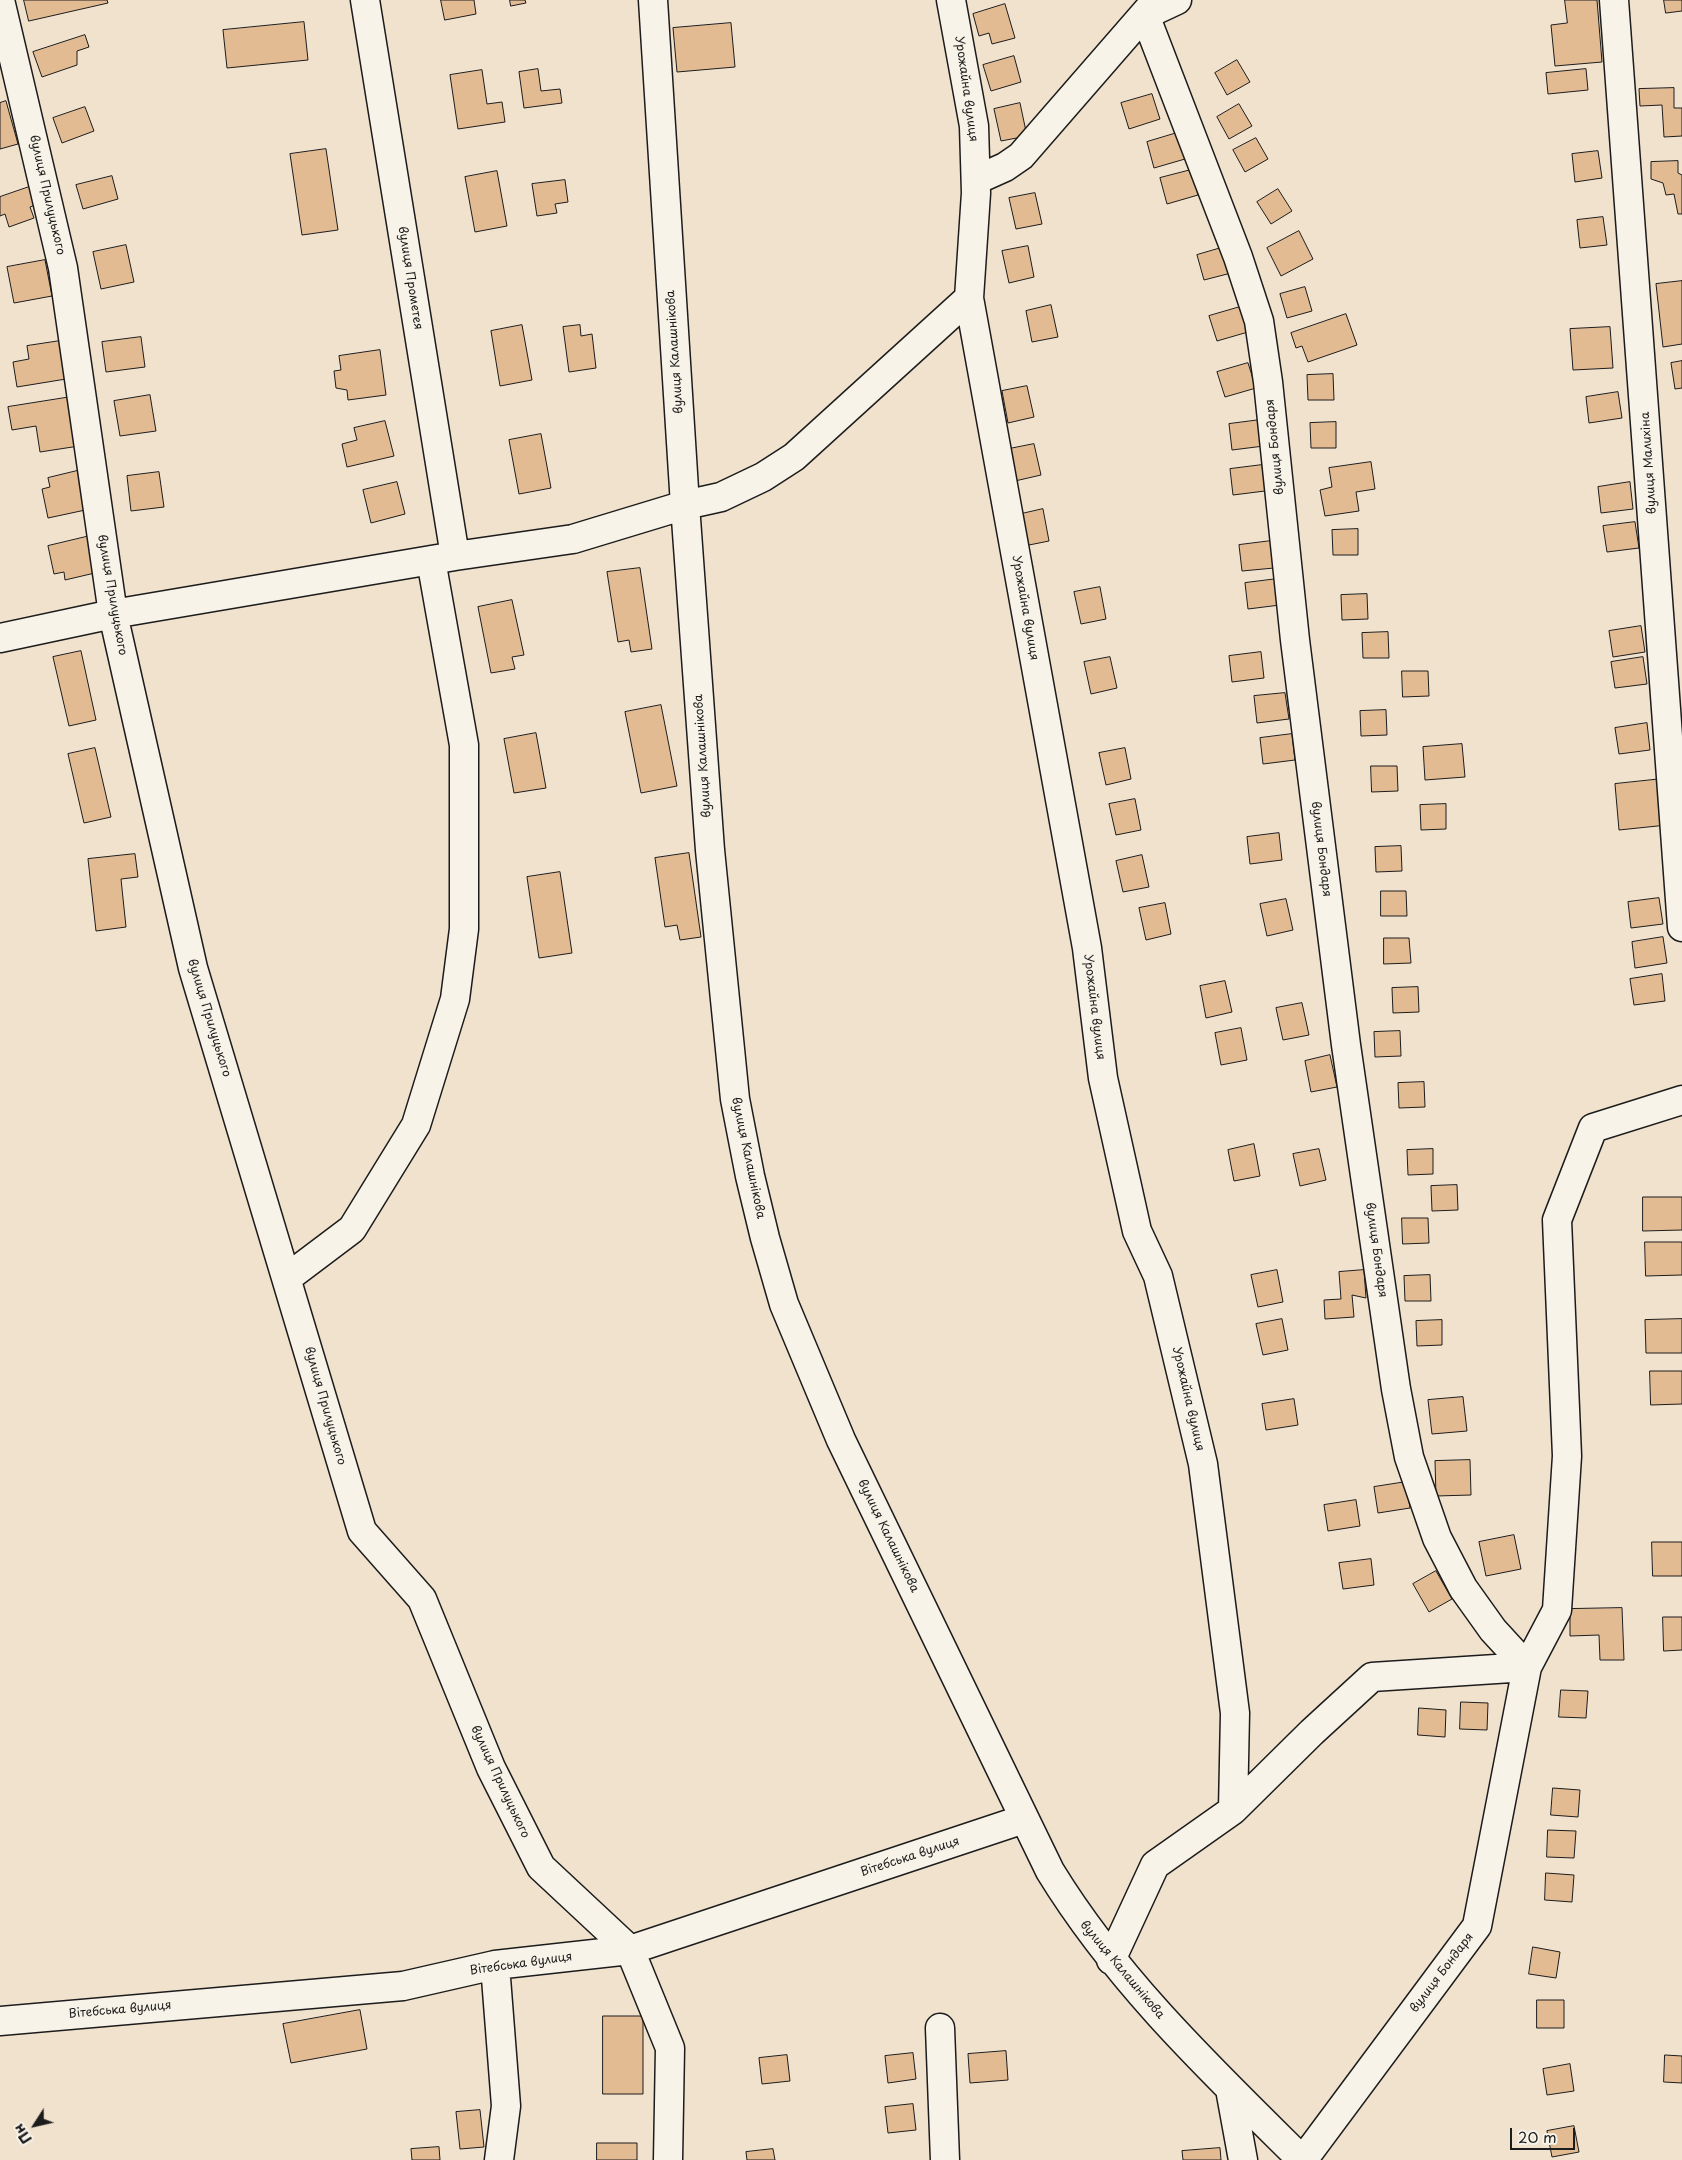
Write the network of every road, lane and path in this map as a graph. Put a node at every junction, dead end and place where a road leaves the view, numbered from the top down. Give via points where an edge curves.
1 (0, 0) edge
2 (365, 0) edge
3 (653, 0) edge
4 (951, 0) edge
5 (1177, 0) edge
6 (1614, 0) edge
7 (1151, 8) edge
8 (976, 180) junction
9 (969, 298) junction
10 (685, 505) junction
11 (443, 558) junction
12 (113, 614) junction
13 (0, 638) edge
14 (1682, 927) edge
15 (1682, 1100) edge
16 (287, 1278) junction
17 (1527, 1667) junction
18 (1233, 1810) junction
19 (1024, 1819) junction
20 (630, 1950) junction
21 (1111, 1960) junction
22 (496, 1965) junction
23 (0, 2021) edge
24 (940, 2028) dead end
25 (1230, 2089) junction
26 (499, 2160) edge
27 (668, 2160) edge
28 (945, 2160) edge
29 (1243, 2160) edge
30 (1303, 2160) edge

1 - 12 street, вулиця Прилуцького via 63,268
2 - 11 street, вулиця Прометея
3 - 10 street, вулиця Калашнікова
4 - 8 street, Урожайна вулиця via 974,126
5 - 7 street
6 - 14 street, вулиця Малихіна
7 - 8 street via 1020,156
7 - 17 street, вулиця Бондаря via 1259,321 1296,650 1346,1045 1396,1389 1409,1457 1437,1538 1463,1588
8 - 9 street, Урожайна вулиця
9 - 10 street via 794,457 763,477 721,496
9 - 18 street, Урожайна вулиця via 1086,948 1103,1078 1137,1231 1158,1276 1203,1464 1235,1713
10 - 11 street via 573,539
10 - 19 street, вулиця Калашнікова via 710,850 735,1098 765,1238 784,1304 841,1440
11 - 12 street
11 - 16 street, вулиця Прометея via 464,745 464,929 455,999 416,1125 352,1229
12 - 13 street
12 - 16 street, вулиця Прилуцького via 192,968
15 - 17 street, вулиця Бондаря via 1593,1128 1557,1220 1567,1456 1557,1610
16 - 20 street, вулиця Прилуцького via 362,1531 422,1599 491,1768 541,1867
17 - 18 street via 1372,1677
17 - 30 street, вулиця Бондаря via 1476,1926
18 - 21 street via 1155,1865
19 - 20 street, Вітебська вулиця
19 - 21 street, вулиця Калашнікова via 1060,1888
20 - 22 street, Вітебська вулиця
20 - 27 street via 670,2048
21 - 25 street, вулиця Калашнікова
22 - 23 street, Вітебська вулиця via 403,1986
22 - 26 street via 506,2106
24 - 28 street
25 - 29 street
25 - 30 street, вулиця Калашнікова

